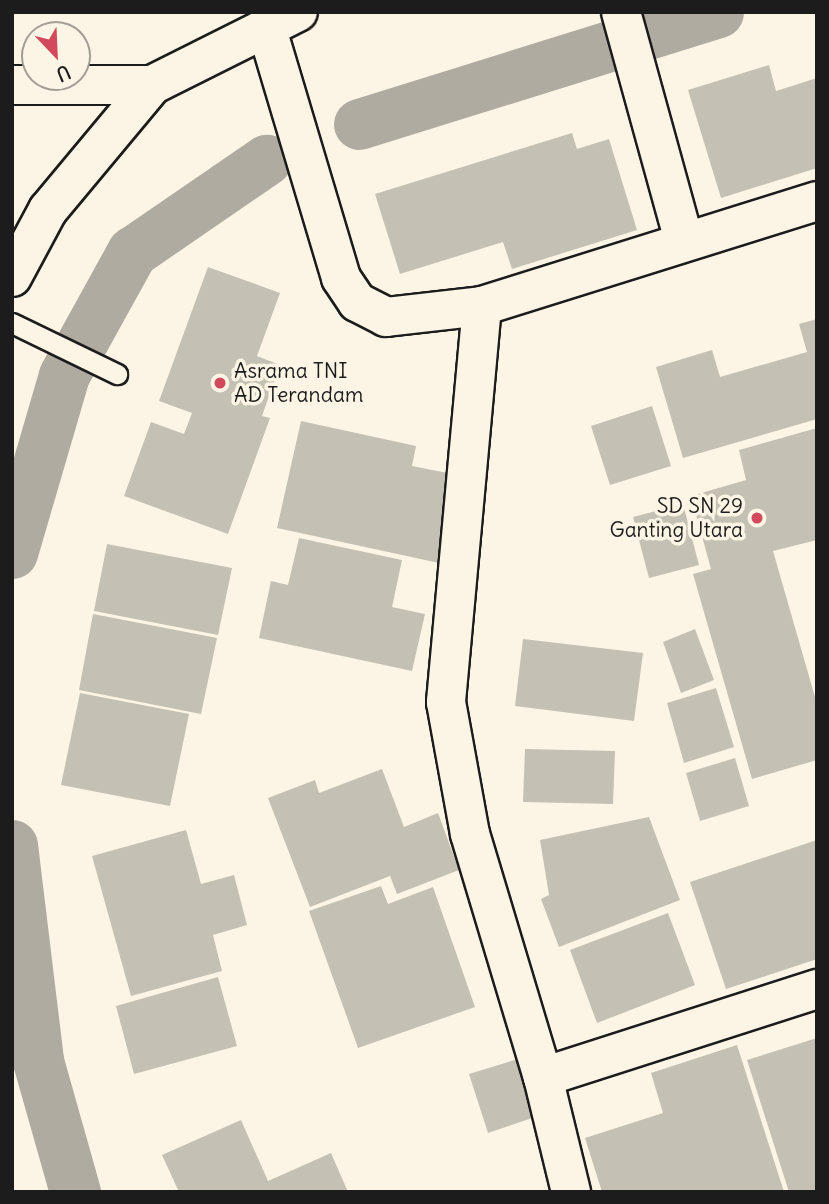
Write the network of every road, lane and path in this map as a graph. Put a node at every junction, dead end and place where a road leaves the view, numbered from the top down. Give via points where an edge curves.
1 (621, 12) edge
2 (282, 19) edge
3 (12, 85) edge
4 (152, 85) junction
5 (817, 201) edge
6 (684, 241) junction
7 (12, 278) edge
8 (482, 306) junction
9 (20, 329) edge
10 (117, 374) dead end
11 (817, 989) edge
12 (543, 1077) junction
13 (571, 1192) edge

1 - 6 street
2 - 4 street
2 - 8 street via 285,88 341,278 358,302 386,317
3 - 4 street
4 - 7 street via 48,210
5 - 6 street
6 - 8 street
8 - 12 street via 446,702 470,834
9 - 10 lane
11 - 12 street
12 - 13 street

